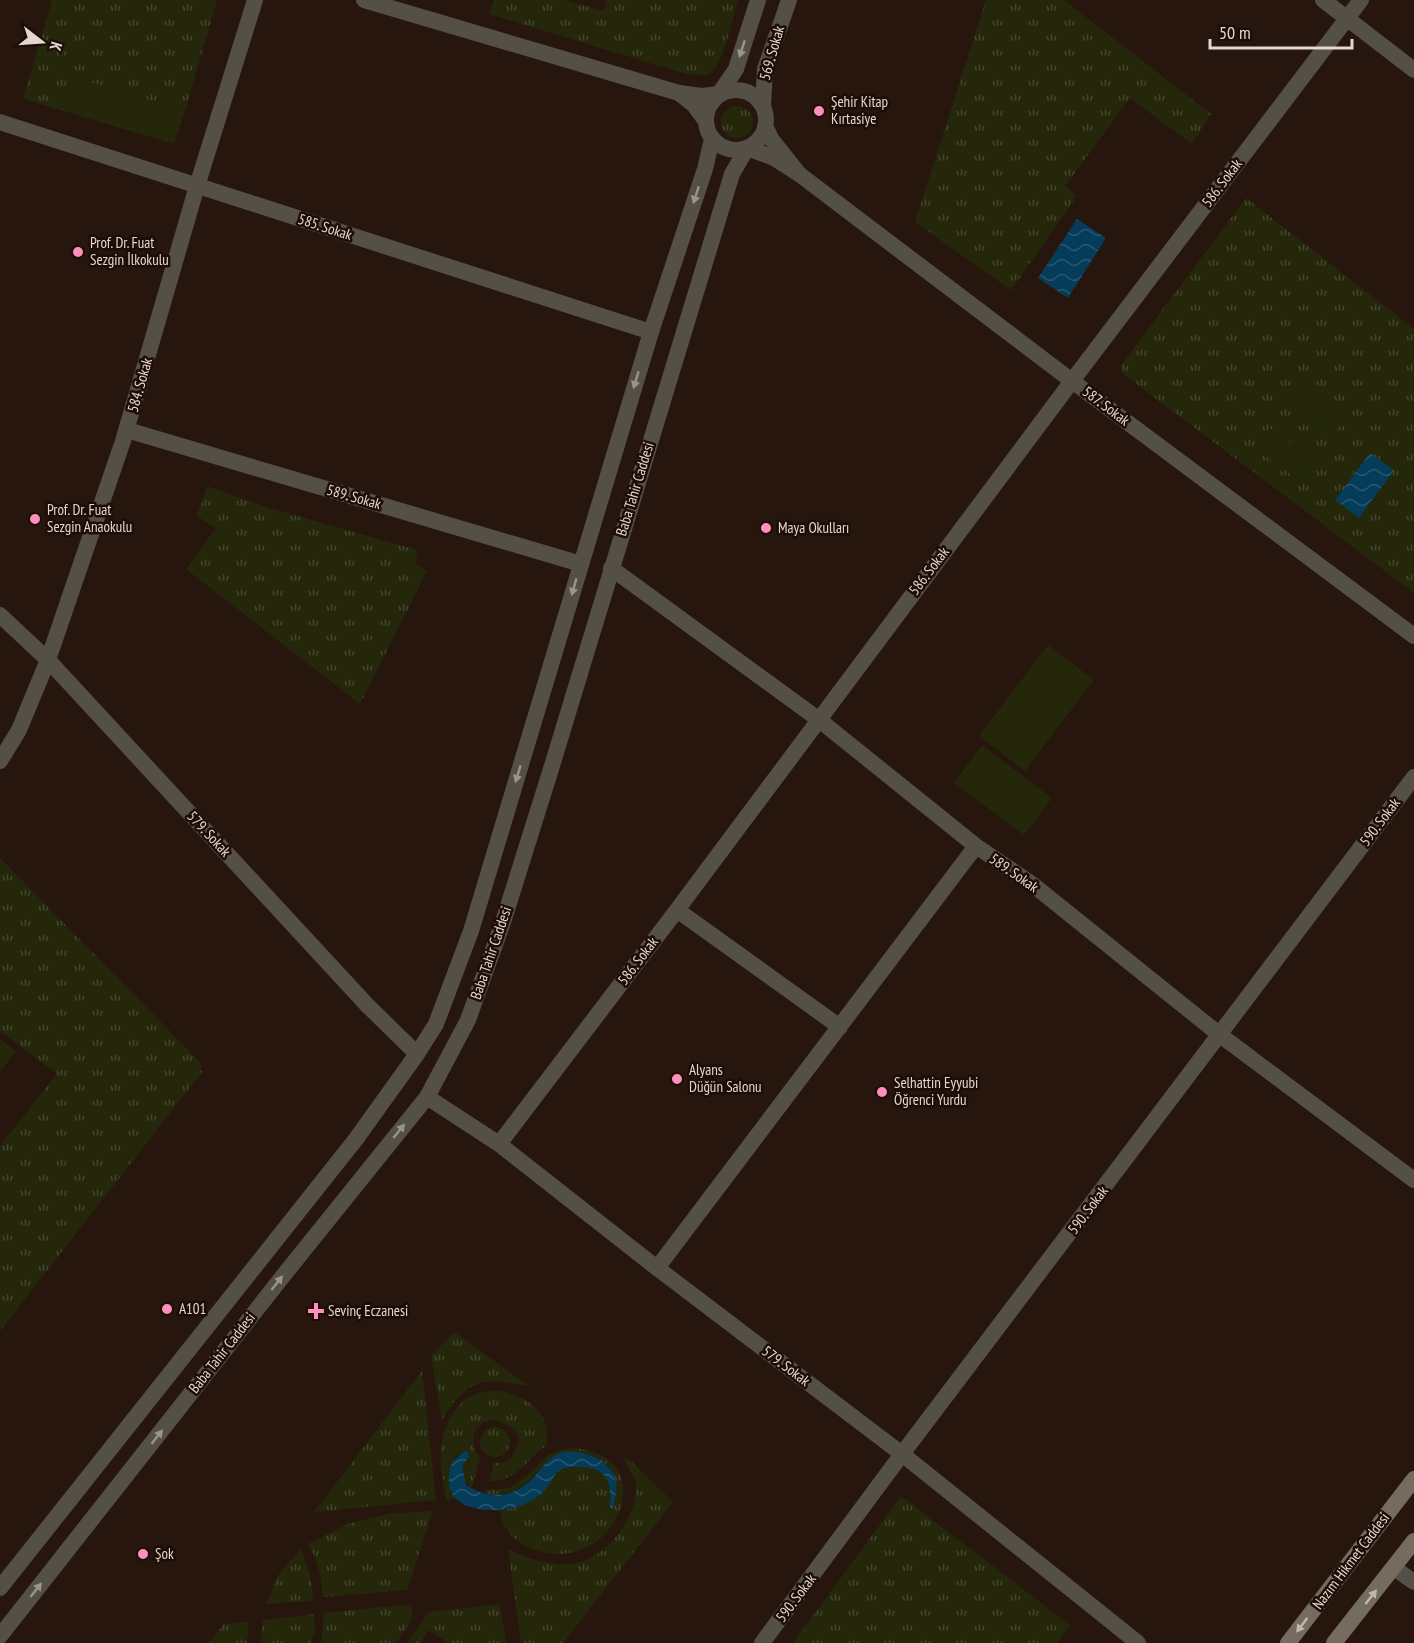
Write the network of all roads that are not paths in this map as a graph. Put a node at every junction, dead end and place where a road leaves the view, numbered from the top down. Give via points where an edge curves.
1 (255, 0) edge
2 (364, 0) edge
3 (758, 0) edge
4 (789, 0) edge
5 (1323, 0) edge
6 (1361, 0) edge
7 (1347, 19) junction
8 (1414, 70) edge
9 (679, 93) junction
10 (719, 94) junction
11 (763, 106) junction
12 (705, 120) junction
13 (0, 122) edge
14 (765, 126) junction
15 (711, 139) junction
16 (747, 148) junction
17 (799, 174) junction
18 (197, 186) junction
19 (651, 332) junction
20 (1072, 381) junction
21 (127, 430) junction
22 (581, 564) junction
23 (611, 568) junction
24 (0, 615) edge
25 (1414, 636) edge
26 (48, 660) junction
27 (818, 719) junction
28 (0, 761) edge
29 (1414, 777) edge
30 (976, 846) junction
31 (677, 910) junction
32 (840, 1027) junction
33 (1220, 1035) junction
34 (417, 1054) junction
35 (427, 1097) junction
36 (499, 1144) junction
37 (1414, 1180) edge
38 (657, 1268) junction
39 (902, 1454) junction
40 (1414, 1479) edge
41 (1414, 1541) edge
42 (1394, 1568) junction
43 (1414, 1582) edge
44 (0, 1588) edge
45 (0, 1636) edge
46 (762, 1643) edge
47 (1138, 1643) edge
48 (1288, 1643) edge
49 (1334, 1643) edge

1 - 18 street, 584. Sokak
2 - 9 street
3 -> 10 street via 736,69
4 - 11 street, 569. Sokak via 765,69
5 - 7 street
6 - 7 street, 586. Sokak
7 - 8 street
7 - 20 street, 586. Sokak
9 - 10 street
9 - 12 street
10 - 11 street via 728,90 748,92
10 - 12 street via 711,102
11 - 14 street
12 - 15 street
13 - 18 street, 585. Sokak
14 - 16 street via 761,136
14 - 17 street
15 - 16 street via 728,149
15 -> 19 street, Baba Tahir Caddesi via 705,169
16 - 17 street via 774,158
16 - 23 street, Baba Tahir Caddesi via 732,174
17 - 20 street, 587. Sokak
18 - 19 street, 585. Sokak
18 - 21 street, 584. Sokak
19 -> 22 street, Baba Tahir Caddesi
20 - 25 street, 587. Sokak
20 - 27 street, 586. Sokak
21 - 22 street, 589. Sokak
21 - 26 street, 584. Sokak
22 -> 34 street, Baba Tahir Caddesi via 471,931 436,1024
23 - 27 street, 589. Sokak
23 - 35 street, Baba Tahir Caddesi via 503,922 468,1020
24 - 26 street, 579. Sokak
26 - 28 street, 584. Sokak via 19,730
26 - 34 street, 579. Sokak via 359,997
27 - 30 street, 589. Sokak
27 - 31 street, 586. Sokak
29 - 33 street, 590. Sokak
30 - 32 street
30 - 33 street, 589. Sokak via 1032,884
31 - 32 street
31 - 36 street, 586. Sokak
32 - 38 street
33 - 37 street, 589. Sokak
33 - 39 street, 590. Sokak
34 - 44 street, Baba Tahir Caddesi via 356,1139
35 - 36 street, 579. Sokak
45 -> 35 street, Baba Tahir Caddesi
36 - 38 street, 579. Sokak
38 - 39 street, 579. Sokak
39 - 46 street, 590. Sokak
39 - 47 street, 579. Sokak
40 -> 48 main road, Nazım Hikmet Caddesi
41 - 42 main road
42 - 43 street
49 -> 42 main road

